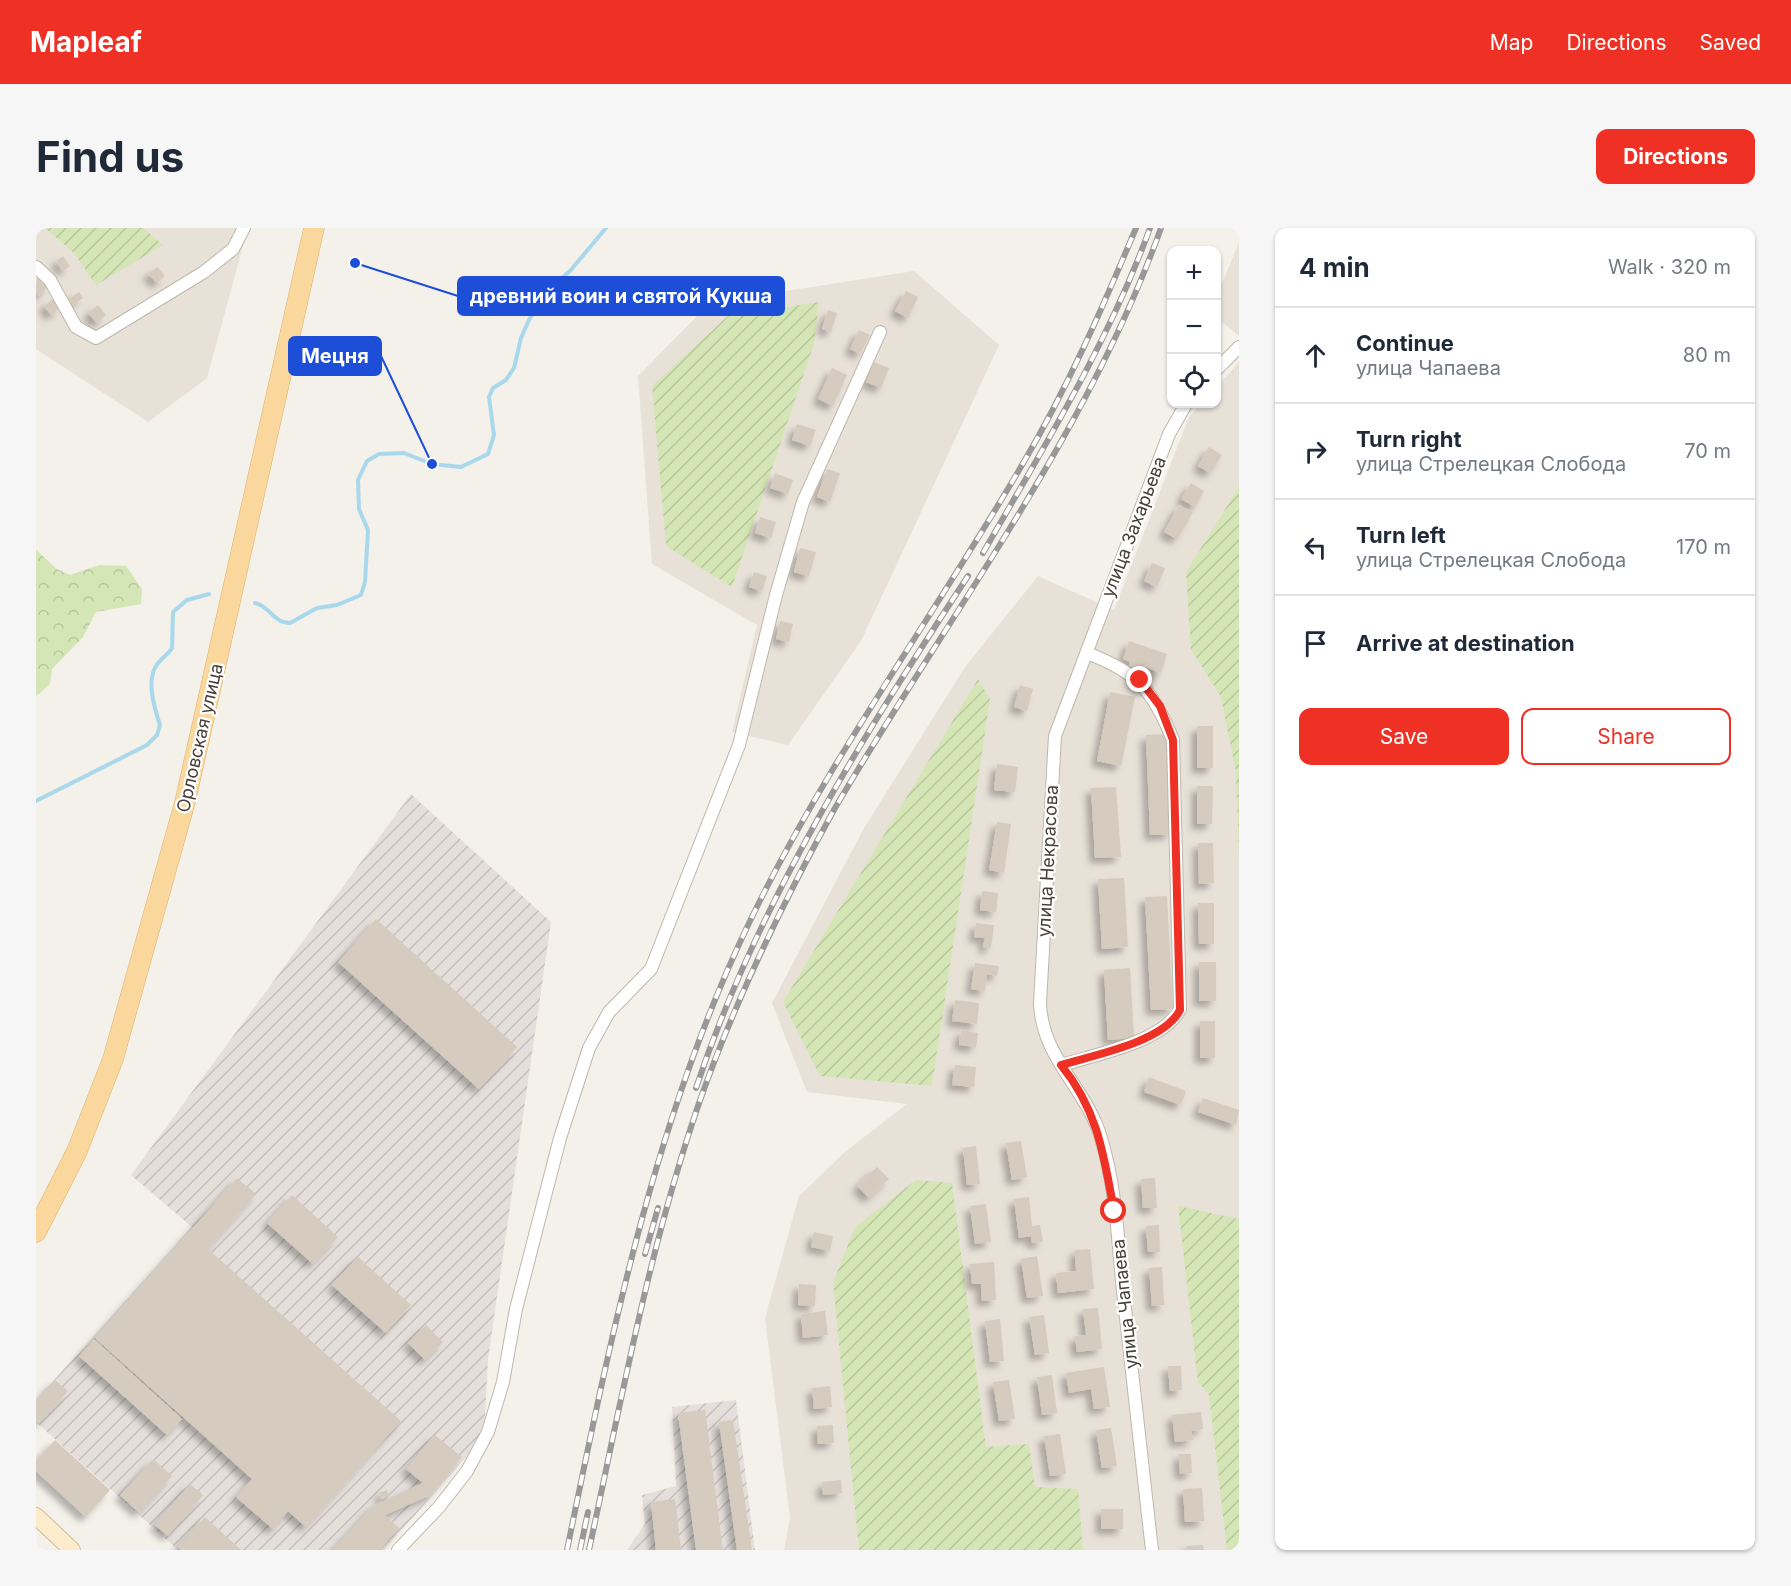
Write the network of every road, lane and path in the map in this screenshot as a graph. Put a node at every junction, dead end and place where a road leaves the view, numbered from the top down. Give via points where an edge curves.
1 (244, 228) edge
2 (315, 228) edge
3 (36, 267) edge
4 (880, 332) dead end
5 (1239, 347) edge
6 (1221, 365) edge
7 (1184, 408) edge
8 (1087, 653) junction
9 (1063, 1067) junction
10 (36, 1232) edge
11 (36, 1516) edge
12 (72, 1550) edge
13 (398, 1550) edge
14 (1152, 1550) edge

1 - 3 street via 233,249 204,272 96,338 76,327 50,280
2 - 10 main road, Орловская улица via 185,802 113,1059 77,1151
4 - 13 street via 803,502 739,745 651,969 609,1012 589,1048 560,1138 489,1432 460,1480
5 - 6 street
7 - 8 street, улица Захарьева via 1169,434
8 - 9 street, улица Некрасова via 1055,736 1040,1024
8 - 9 street via 1116,664 1140,680 1160,706 1173,740 1180,1010 1174,1020 1133,1044
9 - 14 street, улица Чапаева via 1091,1112 1101,1139 1114,1211
11 - 12 main road

